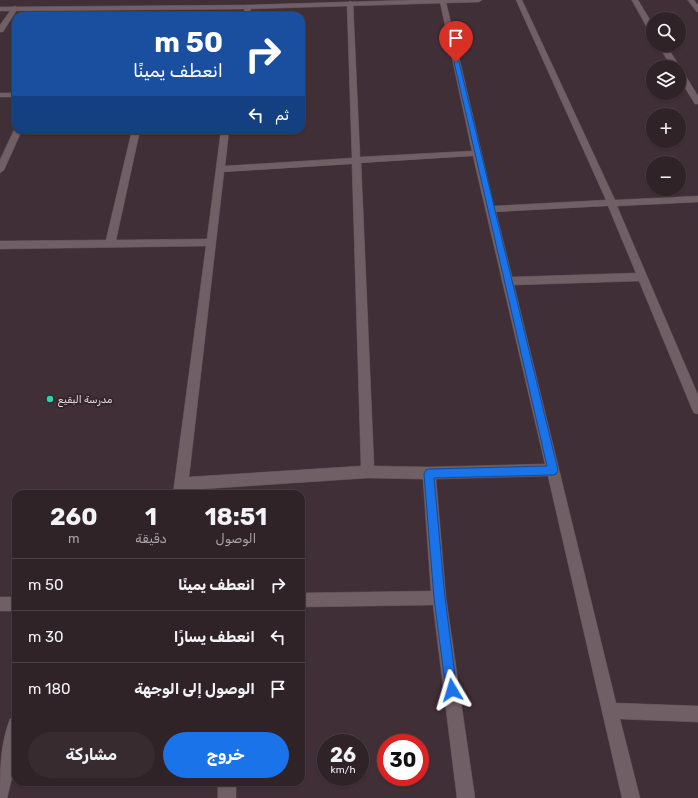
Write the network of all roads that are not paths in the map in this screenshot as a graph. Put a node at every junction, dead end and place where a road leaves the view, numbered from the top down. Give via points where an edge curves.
1 (479, 0) edge
2 (519, 0) edge
3 (635, 0) edge
4 (691, 0) edge
5 (316, 2) edge
6 (443, 2) junction
7 (350, 3) junction
8 (248, 7) junction
9 (0, 8) edge
10 (16, 8) junction
11 (698, 10) edge
12 (13, 12) edge
13 (247, 12) edge
14 (12, 14) edge
15 (646, 19) edge
16 (0, 30) edge
17 (686, 83) edge
18 (0, 95) edge
19 (12, 95) edge
20 (698, 102) edge
21 (16, 134) edge
22 (135, 134) edge
23 (224, 134) edge
24 (477, 153) junction
25 (357, 161) junction
26 (220, 169) junction
27 (0, 170) edge
28 (698, 199) edge
29 (611, 202) junction
30 (490, 209) junction
31 (211, 242) junction
32 (110, 243) junction
33 (0, 245) edge
34 (642, 277) junction
35 (507, 281) junction
36 (698, 409) edge
37 (553, 470) junction
38 (368, 472) junction
39 (429, 474) junction
40 (181, 489) edge
41 (439, 598) junction
42 (305, 600) edge
43 (0, 604) edge
44 (12, 604) edge
45 (610, 711) junction
46 (698, 714) edge
47 (12, 742) edge
48 (228, 786) edge
49 (0, 794) edge
50 (227, 798) edge
51 (466, 798) edge
52 (631, 798) edge

1 - 6 street
2 - 29 street
3 - 15 street
4 - 11 street
5 - 7 street
5 - 8 street
6 - 7 street
6 - 24 street
7 - 25 street
8 - 10 street
8 - 13 street
9 - 10 street
10 - 12 street
14 - 16 street
17 - 20 street
18 - 19 street
21 - 27 street
22 - 32 street
23 - 26 street
24 - 25 street
24 - 30 street
25 - 26 street
25 - 38 street
26 - 31 street
28 - 29 street
29 - 30 street
29 - 34 street
30 - 35 street
31 - 32 street
31 - 40 street
32 - 33 street
34 - 35 street
34 - 36 street
35 - 37 street
37 - 39 street
37 - 45 street
38 - 39 street
38 - 40 street
39 - 41 street
41 - 42 street
41 - 51 street
43 - 44 street
45 - 46 street
45 - 52 street
47 - 49 street
48 - 50 street

